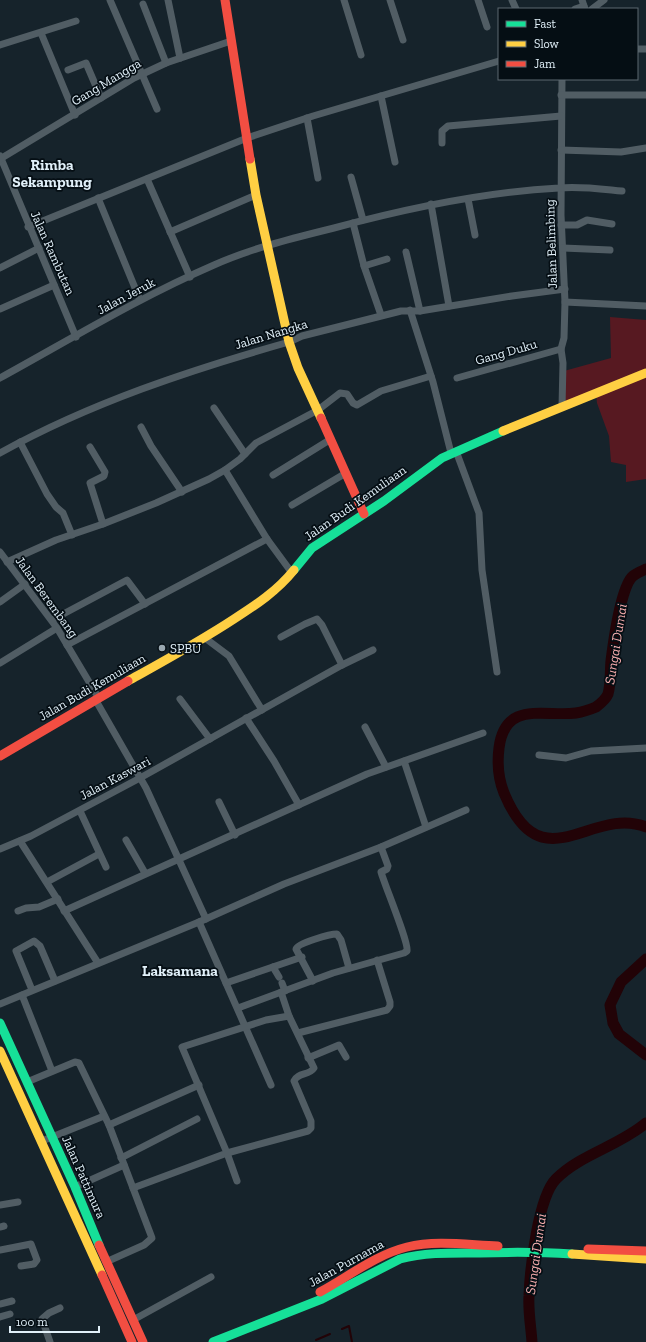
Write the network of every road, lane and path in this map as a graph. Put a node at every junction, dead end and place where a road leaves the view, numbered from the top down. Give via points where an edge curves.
1 (110, 0) edge
2 (168, 0) edge
3 (225, 0) edge
4 (344, 0) edge
5 (390, 0) edge
6 (478, 0) edge
7 (604, 0) edge
8 (143, 4) dead end
9 (593, 8) edge
10 (76, 21) dead end
11 (487, 27) dead end
12 (41, 33) junction
13 (403, 40) dead end
14 (231, 41) junction
15 (0, 45) edge
16 (361, 55) dead end
17 (180, 58) junction
18 (498, 61) edge
19 (166, 63) junction
20 (68, 70) dead end
21 (141, 74) junction
22 (562, 80) edge
23 (561, 95) junction
24 (646, 95) edge
25 (381, 96) junction
26 (101, 98) junction
27 (157, 108) dead end
28 (75, 115) junction
29 (561, 116) junction
30 (307, 118) junction
31 (247, 138) junction
32 (442, 143) dead end
33 (646, 148) edge
34 (561, 150) junction
35 (0, 158) edge
36 (395, 162) dead end
37 (351, 177) dead end
38 (318, 178) dead end
39 (147, 179) junction
40 (560, 187) junction
41 (622, 191) dead end
42 (256, 195) junction
43 (98, 198) junction
44 (468, 199) junction
45 (430, 204) junction
46 (363, 220) junction
47 (353, 223) junction
48 (612, 224) dead end
49 (561, 225) junction
50 (28, 228) junction
51 (170, 232) junction
52 (475, 235) dead end
53 (268, 246) junction
54 (39, 248) junction
55 (563, 248) junction
56 (610, 250) dead end
57 (406, 252) dead end
58 (387, 259) dead end
59 (364, 266) junction
60 (0, 268) edge
61 (190, 277) junction
62 (54, 285) junction
63 (565, 289) junction
64 (140, 300) junction
65 (565, 302) junction
66 (449, 306) junction
67 (646, 306) edge
68 (0, 309) edge
69 (410, 310) junction
70 (420, 311) junction
71 (382, 315) junction
72 (76, 337) junction
73 (289, 342) junction
74 (561, 349) junction
75 (646, 374) edge
76 (431, 376) junction
77 (0, 378) edge
78 (457, 378) dead end
79 (562, 407) junction
80 (214, 408) dead end
81 (318, 410) junction
82 (141, 427) dead end
83 (331, 439) junction
84 (20, 442) junction
85 (90, 447) dead end
86 (453, 452) junction
87 (0, 453) edge
88 (245, 454) junction
89 (224, 470) junction
90 (346, 473) junction
91 (273, 475) dead end
92 (182, 492) junction
93 (292, 505) dead end
94 (364, 514) junction
95 (103, 524) junction
96 (72, 535) junction
97 (267, 539) junction
98 (0, 552) edge
99 (7, 562) junction
100 (292, 573) junction
101 (25, 584) junction
102 (0, 602) edge
103 (145, 604) junction
104 (52, 620) junction
105 (57, 628) junction
106 (281, 637) dead end
107 (205, 638) junction
108 (67, 645) junction
109 (374, 650) dead end
110 (0, 663) edge
111 (342, 665) junction
112 (496, 672) dead end
113 (96, 698) junction
114 (180, 699) dead end
115 (262, 710) junction
116 (246, 718) junction
117 (364, 727) dead end
118 (483, 733) dead end
119 (210, 739) junction
120 (646, 748) edge
121 (539, 755) dead end
122 (0, 756) edge
123 (404, 761) junction
124 (386, 767) junction
125 (140, 778) junction
126 (219, 802) dead end
127 (299, 805) junction
128 (466, 810) dead end
129 (80, 811) junction
130 (426, 828) junction
131 (235, 835) junction
132 (126, 840) dead end
133 (20, 841) junction
134 (381, 847) junction
135 (0, 849) edge
136 (99, 854) junction
137 (179, 859) junction
138 (106, 867) dead end
139 (145, 873) junction
140 (47, 882) junction
141 (58, 899) junction
142 (18, 911) dead end
143 (64, 911) junction
144 (203, 920) junction
145 (302, 957) junction
146 (377, 960) junction
147 (98, 963) junction
148 (273, 967) junction
149 (349, 968) junction
150 (55, 981) junction
151 (313, 981) junction
152 (226, 983) junction
153 (32, 990) junction
154 (283, 992) junction
155 (22, 995) junction
156 (0, 1004) edge
157 (238, 1008) junction
158 (289, 1016) junction
159 (0, 1023) edge
160 (246, 1026) junction
161 (298, 1033) junction
162 (0, 1051) edge
163 (346, 1056) dead end
164 (308, 1058) junction
165 (52, 1071) junction
166 (27, 1082) junction
167 (198, 1085) junction
168 (271, 1085) dead end
169 (104, 1116) junction
170 (197, 1119) dead end
171 (109, 1125) junction
172 (52, 1136) junction
173 (42, 1141) junction
174 (227, 1153) junction
175 (122, 1158) junction
176 (124, 1165) junction
177 (237, 1181) dead end
178 (75, 1187) junction
179 (133, 1188) junction
180 (18, 1202) dead end
181 (0, 1205) edge
182 (0, 1250) edge
183 (646, 1251) edge
184 (636, 1255) junction
185 (646, 1259) edge
186 (106, 1262) junction
187 (21, 1266) dead end
188 (211, 1277) dead end
189 (12, 1301) dead end
190 (0, 1304) edge
191 (60, 1308) dead end
192 (284, 1313) junction
193 (10, 1314) dead end
194 (0, 1317) edge
195 (133, 1320) junction
196 (50, 1342) edge
197 (132, 1342) edge
198 (143, 1342) edge
199 (213, 1342) edge

1 - 21 street
2 - 17 street
3 - 14 main road
4 - 16 street
5 - 13 street
6 - 11 street
7 - 9 street
8 - 19 street
10 - 12 street
12 - 15 street
12 - 28 street
14 - 17 street, Gang Mangga
14 - 31 main road
17 - 19 street, Gang Mangga
18 - 25 street
19 - 21 street, Gang Mangga
20 - 26 street via 86,63
21 - 26 street, Gang Mangga
21 - 27 street
22 - 23 street, Jalan Belimbing
23 - 24 street
23 - 29 street, Jalan Belimbing
25 - 30 street
25 - 36 street
26 - 28 street, Gang Mangga
28 - 35 street, Gang Mangga
29 - 32 street via 448,126 442,131
29 - 34 street, Jalan Belimbing
30 - 31 street
30 - 38 street
31 - 39 street
31 - 42 main road
33 - 34 street via 621,152
34 - 40 street, Jalan Belimbing
35 - 50 street, Jalan Rambutan
37 - 46 street
39 - 43 street
39 - 51 street
40 - 41 street, Jalan Jeruk
40 - 44 street, Jalan Jeruk
40 - 49 street, Jalan Belimbing
42 - 51 street
42 - 53 main road
43 - 50 street
43 - 64 street
44 - 45 street, Jalan Jeruk
44 - 52 street
45 - 46 street, Jalan Jeruk
45 - 66 street
46 - 47 street, Jalan Jeruk
47 - 53 street, Jalan Jeruk
47 - 59 street
48 - 49 street via 587,220 577,225
49 - 55 street, Jalan Belimbing
50 - 54 street, Jalan Rambutan
51 - 61 street
53 - 61 street, Jalan Jeruk via 214,265
53 - 73 main road
54 - 60 street
54 - 62 street, Jalan Rambutan
55 - 56 street
55 - 63 street, Jalan Belimbing
57 - 70 street
58 - 59 street
59 - 71 street
61 - 64 street, Jalan Jeruk
62 - 68 street
62 - 72 street, Jalan Rambutan
63 - 65 street, Jalan Belimbing
63 - 66 street, Jalan Nangka
64 - 72 street, Jalan Jeruk
65 - 67 street
65 - 74 street, Jalan Belimbing via 564,338
66 - 70 street, Jalan Nangka
69 - 70 street, Jalan Nangka
69 - 71 street, Jalan Nangka
69 - 76 street
71 - 73 street, Jalan Nangka via 302,336
72 - 77 street, Jalan Jeruk
73 - 81 main road
73 - 84 street, Jalan Nangka via 191,372 97,407
74 - 78 street, Gang Duku
74 - 79 street, Jalan Belimbing
75 - 79 main road, Jalan Budi Kemuliaan
76 - 81 street via 381,391 357,405 343,392
76 - 86 street
79 - 86 main road, Jalan Budi Kemuliaan
80 - 88 street
81 - 83 main road
81 - 88 street via 256,443
82 - 92 street
83 - 90 main road
83 - 91 street
84 - 87 street, Jalan Nangka
84 - 96 street via 47,494 63,514
85 - 95 street via 105,472 104,476 90,483
86 - 94 main road, Jalan Budi Kemuliaan via 432,464
86 - 112 street via 479,513 482,570
88 - 89 street
89 - 92 street
89 - 97 street
90 - 93 street
90 - 94 main road
92 - 95 street
94 - 100 main road, Jalan Budi Kemuliaan via 312,548
95 - 96 street
96 - 99 street
97 - 100 street
97 - 103 street
98 - 99 street, Jalan Berembang
99 - 101 street, Jalan Berembang
100 - 107 main road, Jalan Budi Kemuliaan via 270,595
101 - 102 street
101 - 104 street, Jalan Berembang
103 - 104 street via 127,580
103 - 108 street
104 - 105 street, Jalan Berembang
105 - 108 street, Jalan Berembang
105 - 110 street
106 - 111 street via 317,619
107 - 113 main road, Jalan Budi Kemuliaan
107 - 115 street via 229,656
108 - 113 street, Jalan Berembang
109 - 111 street, Jalan Kaswari
111 - 115 street, Jalan Kaswari
113 - 122 main road, Jalan Budi Kemuliaan
113 - 125 street, Jalan Berembang
114 - 119 street
115 - 116 street, Jalan Kaswari
116 - 119 street, Jalan Kaswari
116 - 127 street
117 - 124 street
118 - 123 street
119 - 125 street, Jalan Kaswari
120 - 121 street via 591,751 566,758
123 - 124 street
123 - 130 street
124 - 127 street
125 - 129 street, Jalan Kaswari
125 - 137 street, Jalan Berembang
126 - 131 street
127 - 131 street
128 - 130 street
129 - 133 street, Jalan Kaswari
129 - 136 street
130 - 134 street
131 - 137 street
132 - 139 street
133 - 135 street, Jalan Kaswari
133 - 140 street
134 - 144 street via 284,884
134 - 146 street via 388,866 381,872 382,878 408,948 404,953
136 - 138 street
136 - 140 street
137 - 139 street
137 - 144 street, Jalan Berembang
139 - 143 street
140 - 141 street
141 - 142 street
141 - 143 street
143 - 147 street
144 - 147 street
144 - 152 street, Jalan Berembang
145 - 148 street
145 - 149 street via 296,949 299,946 336,934 341,940
145 - 151 street
146 - 149 street
146 - 161 street via 390,1002 387,1010
147 - 150 street
148 - 152 street
148 - 154 street
149 - 151 street
150 - 153 street
150 - 153 street via 40,946 34,941 16,951
151 - 154 street
152 - 157 street, Jalan Berembang
153 - 155 street
154 - 157 street
154 - 158 street
155 - 156 street
155 - 165 street
157 - 160 street, Jalan Berembang
158 - 160 street
158 - 161 street
159 - 166 main road, Jalan Pattimura
160 - 167 street via 182,1047
160 - 168 street, Jalan Berembang
161 - 164 street
162 - 173 main road, Jalan Pattimura
163 - 164 street via 339,1045
164 - 174 street via 314,1068 313,1071 298,1076 294,1081 311,1121 311,1128 308,1131
165 - 166 street
165 - 169 street via 75,1062 79,1063
166 - 172 main road, Jalan Pattimura
167 - 171 street
167 - 174 street
169 - 171 street
169 - 172 street
170 - 175 street
171 - 175 street
172 - 173 street
172 - 178 main road, Jalan Pattimura
173 - 197 main road, Jalan Pattimura
174 - 177 street
174 - 179 street
175 - 176 street
176 - 178 street
176 - 179 street
178 - 186 main road, Jalan Pattimura
179 - 186 street via 152,1238 144,1245
180 - 181 street
182 - 187 street via 31,1244 37,1260 34,1264
183 - 184 main road
184 - 185 main road
184 - 192 main road, Jalan Purnama via 542,1252 424,1255 400,1259 322,1299
184 - 192 main road, Jalan Purnama via 542,1246 425,1244 396,1250
186 - 195 main road, Jalan Pattimura
188 - 195 street
189 - 190 street
191 - 196 street via 42,1319
192 - 199 main road, Jalan Purnama
193 - 194 street
195 - 198 main road, Jalan Pattimura

